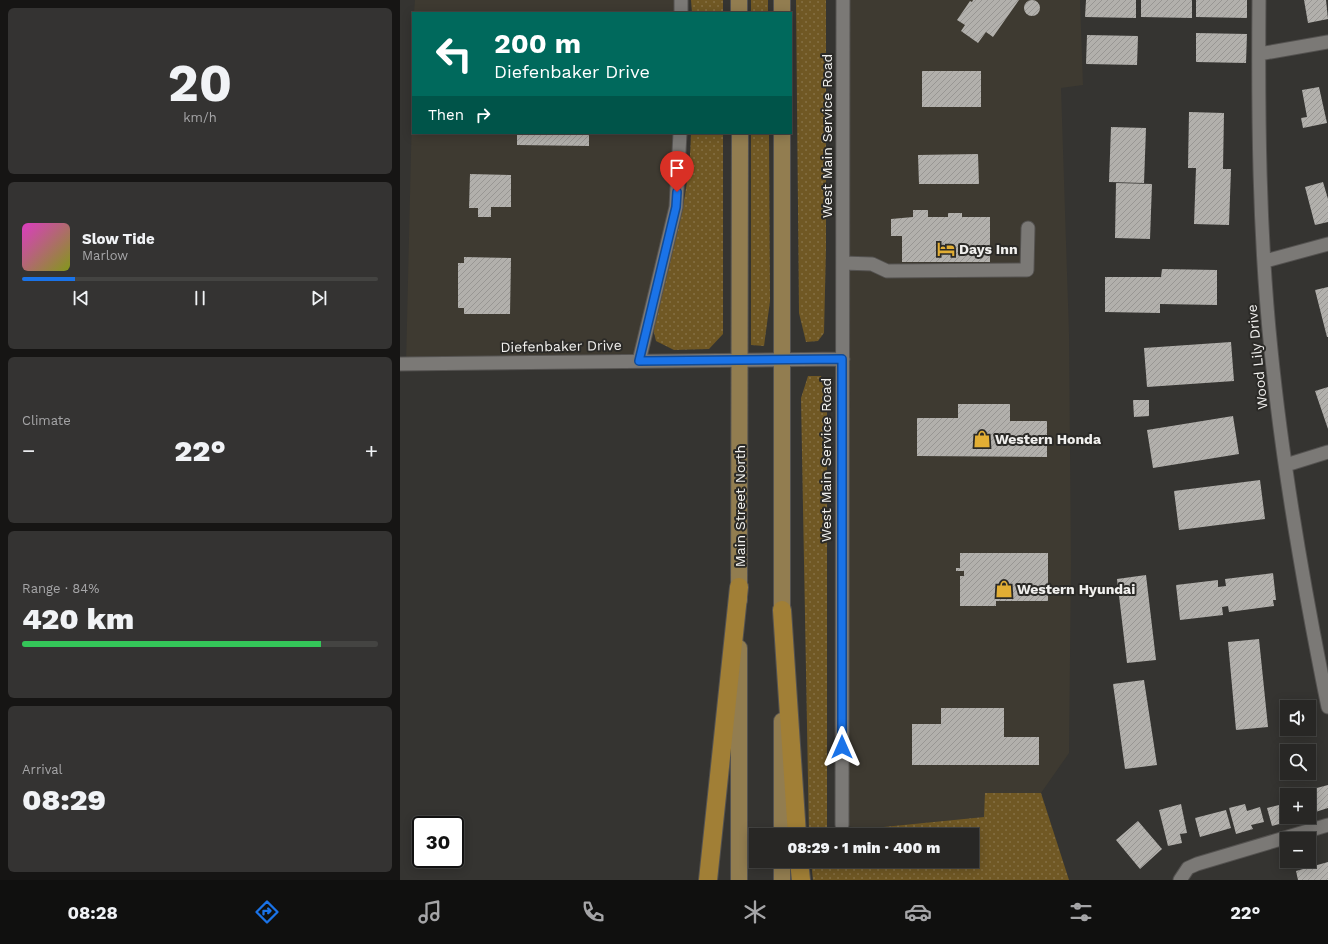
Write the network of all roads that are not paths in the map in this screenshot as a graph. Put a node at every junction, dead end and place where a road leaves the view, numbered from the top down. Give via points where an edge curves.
1 (681, 0) edge
2 (740, 0) edge
3 (782, 0) edge
4 (843, 0) edge
5 (1259, 0) edge
6 (681, 12) edge
7 (740, 12) edge
8 (782, 12) edge
9 (1328, 42) edge
10 (1258, 54) junction
11 (680, 134) edge
12 (740, 134) edge
13 (782, 134) edge
14 (1028, 228) dead end
15 (1328, 244) edge
16 (1265, 260) junction
17 (843, 263) junction
18 (842, 359) junction
19 (740, 360) junction
20 (782, 360) junction
21 (639, 361) junction
22 (400, 364) edge
23 (1328, 452) edge
24 (1286, 465) junction
25 (739, 587) junction
26 (782, 610) junction
27 (1328, 707) edge
28 (842, 825) dead end
29 (1328, 825) edge
30 (782, 828) edge
31 (798, 828) edge
32 (782, 868) edge
33 (800, 868) edge
34 (708, 880) edge
35 (739, 880) edge
36 (782, 880) edge
37 (801, 880) edge
38 (1180, 880) edge

1 - 6 street
2 - 7 main road
3 - 8 main road
4 - 17 street, West Main Service Road
5 - 10 street, Wood Lily Drive
9 - 10 street
10 - 16 street, Wood Lily Drive via 1259,152
11 - 21 street via 676,207
12 - 19 main road, Main Street North
13 - 20 main road
14 - 17 street via 1028,270 887,271 872,264
15 - 16 street
16 - 24 street, Wood Lily Drive via 1270,350
17 - 18 street, West Main Service Road
18 - 20 street, Diefenbaker Drive
18 - 28 street, West Main Service Road
19 - 20 street, Diefenbaker Drive
19 - 21 street, Diefenbaker Drive
19 - 25 main road, Main Street North
20 - 26 main road
21 - 22 street, Diefenbaker Drive
23 - 24 street
24 - 27 street, Wood Lily Drive via 1307,604
25 - 34 highway
25 - 35 main road, Main Street North
26 - 30 main road
26 - 31 highway
29 - 38 street via 1196,864 1188,868
32 - 36 main road
33 - 37 highway

